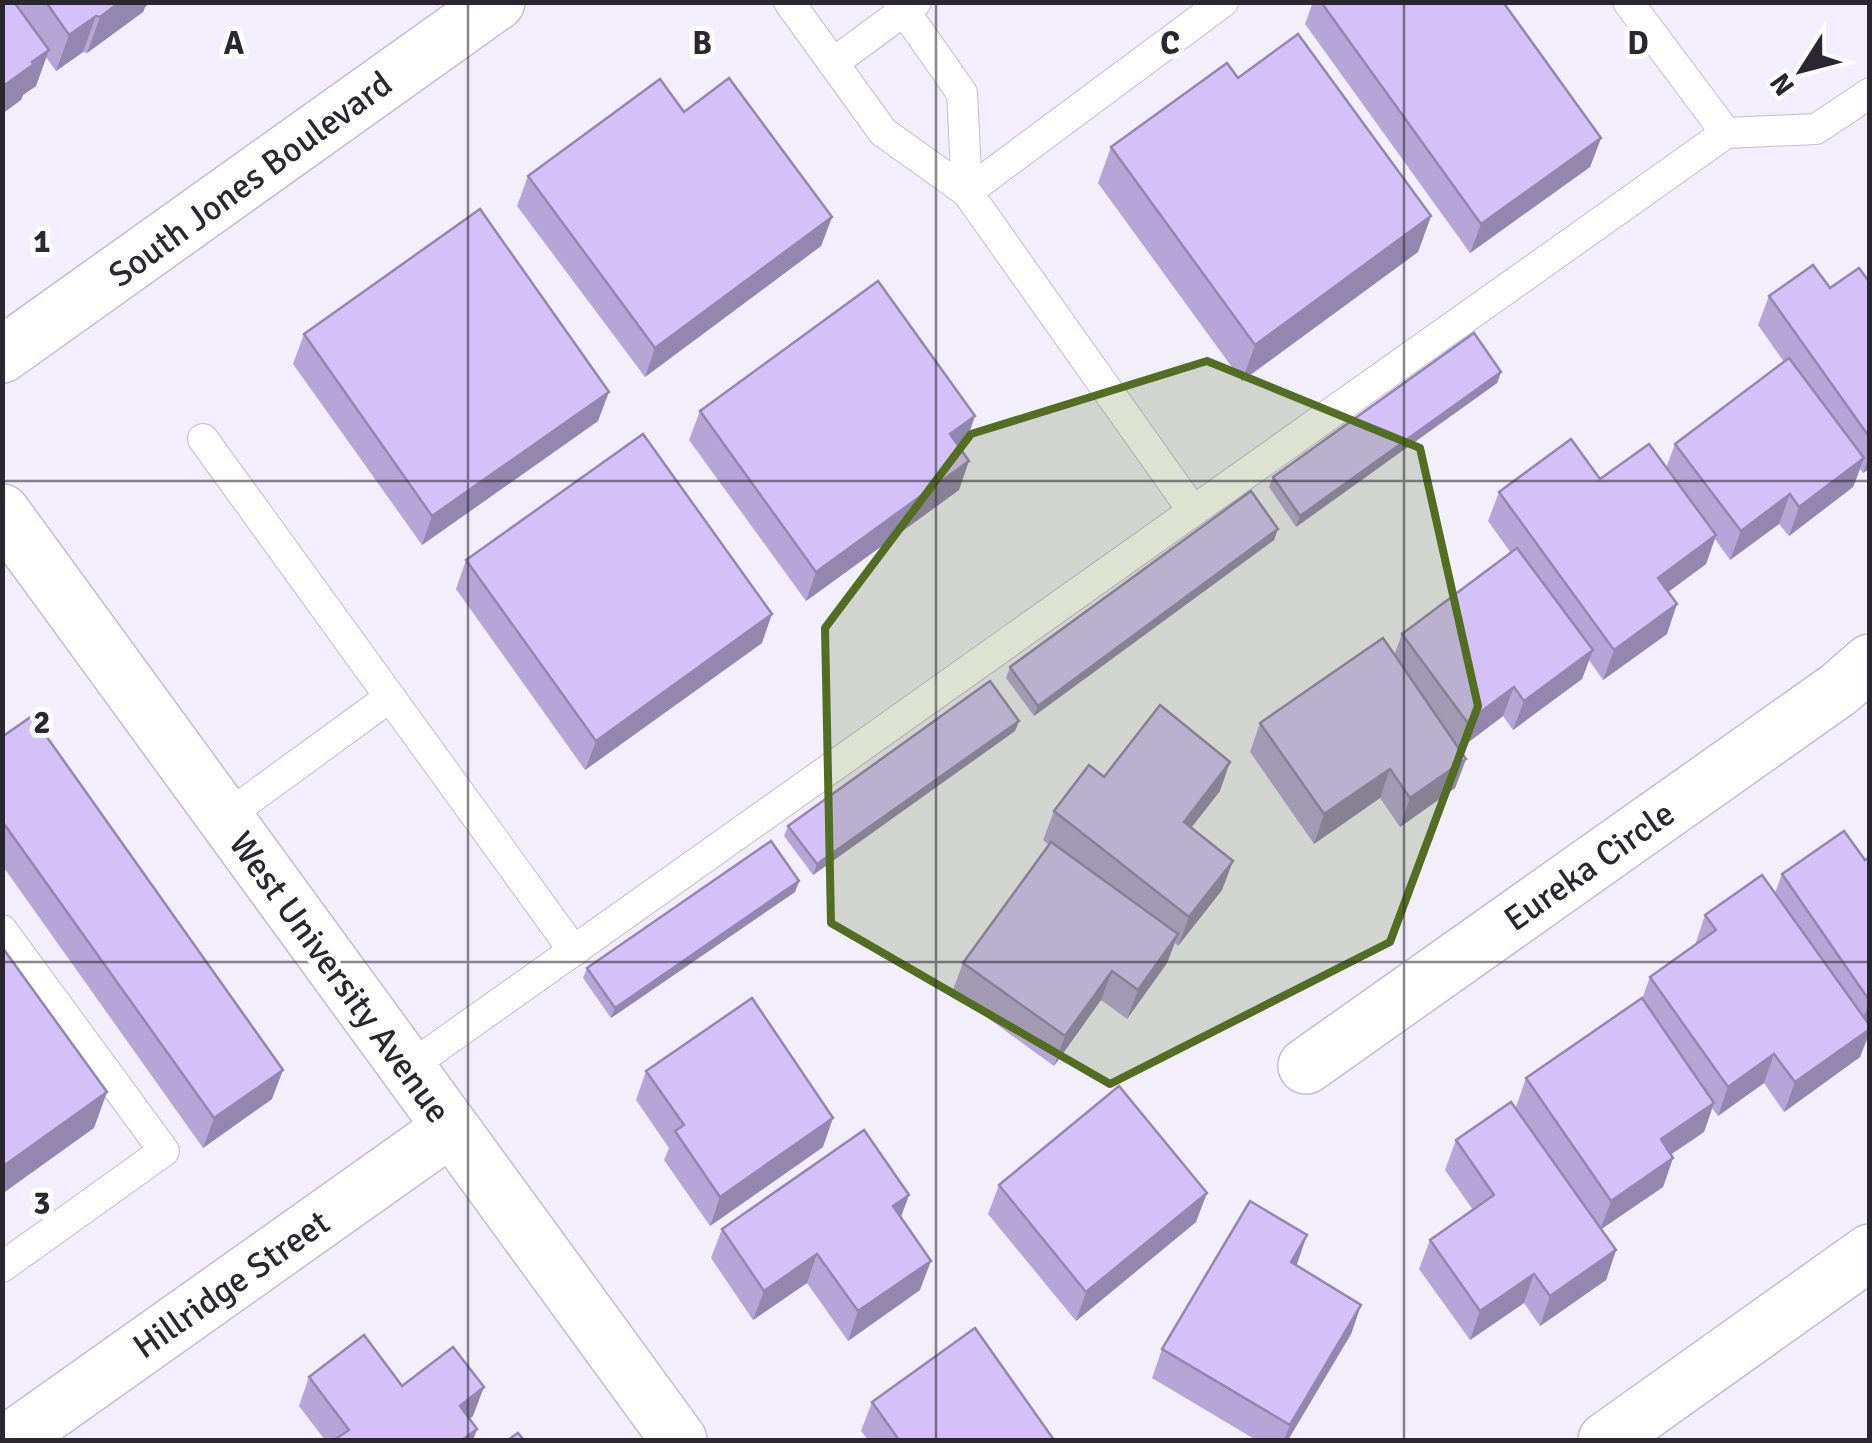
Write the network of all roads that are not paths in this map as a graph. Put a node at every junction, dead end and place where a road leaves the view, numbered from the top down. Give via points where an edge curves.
1 (496, 2) edge
2 (789, 2) edge
3 (1223, 2) edge
4 (1628, 2) edge
5 (906, 5) edge
6 (834, 63) junction
7 (1870, 94) edge
8 (1726, 133) junction
9 (967, 192) junction
10 (2, 355) edge
11 (203, 439) dead end
12 (1193, 511) junction
13 (2, 512) edge
14 (1870, 662) edge
15 (390, 697) junction
16 (224, 818) junction
17 (2, 930) edge
18 (574, 950) junction
19 (1306, 1066) dead end
20 (408, 1068) junction
21 (451, 1128) junction
22 (1870, 1252) edge
23 (2, 1267) edge
24 (11, 1440) edge
25 (679, 1440) edge
26 (1606, 1440) edge

1 - 10 street, South Jones Boulevard
2 - 6 lane
3 - 9 lane
4 - 8 lane
5 - 6 lane
5 - 9 lane via 962,93
6 - 9 lane via 882,132
7 - 8 lane via 1816,129
8 - 12 lane
9 - 12 lane
11 - 15 lane
12 - 18 lane
13 - 16 street, West University Avenue
14 - 19 street, Eureka Circle
15 - 16 lane
15 - 18 lane
16 - 20 street, West University Avenue
17 - 23 lane via 164,1151
18 - 20 lane
20 - 21 street, West University Avenue
21 - 24 street, Hillridge Street
21 - 25 street, West University Avenue
22 - 26 street

